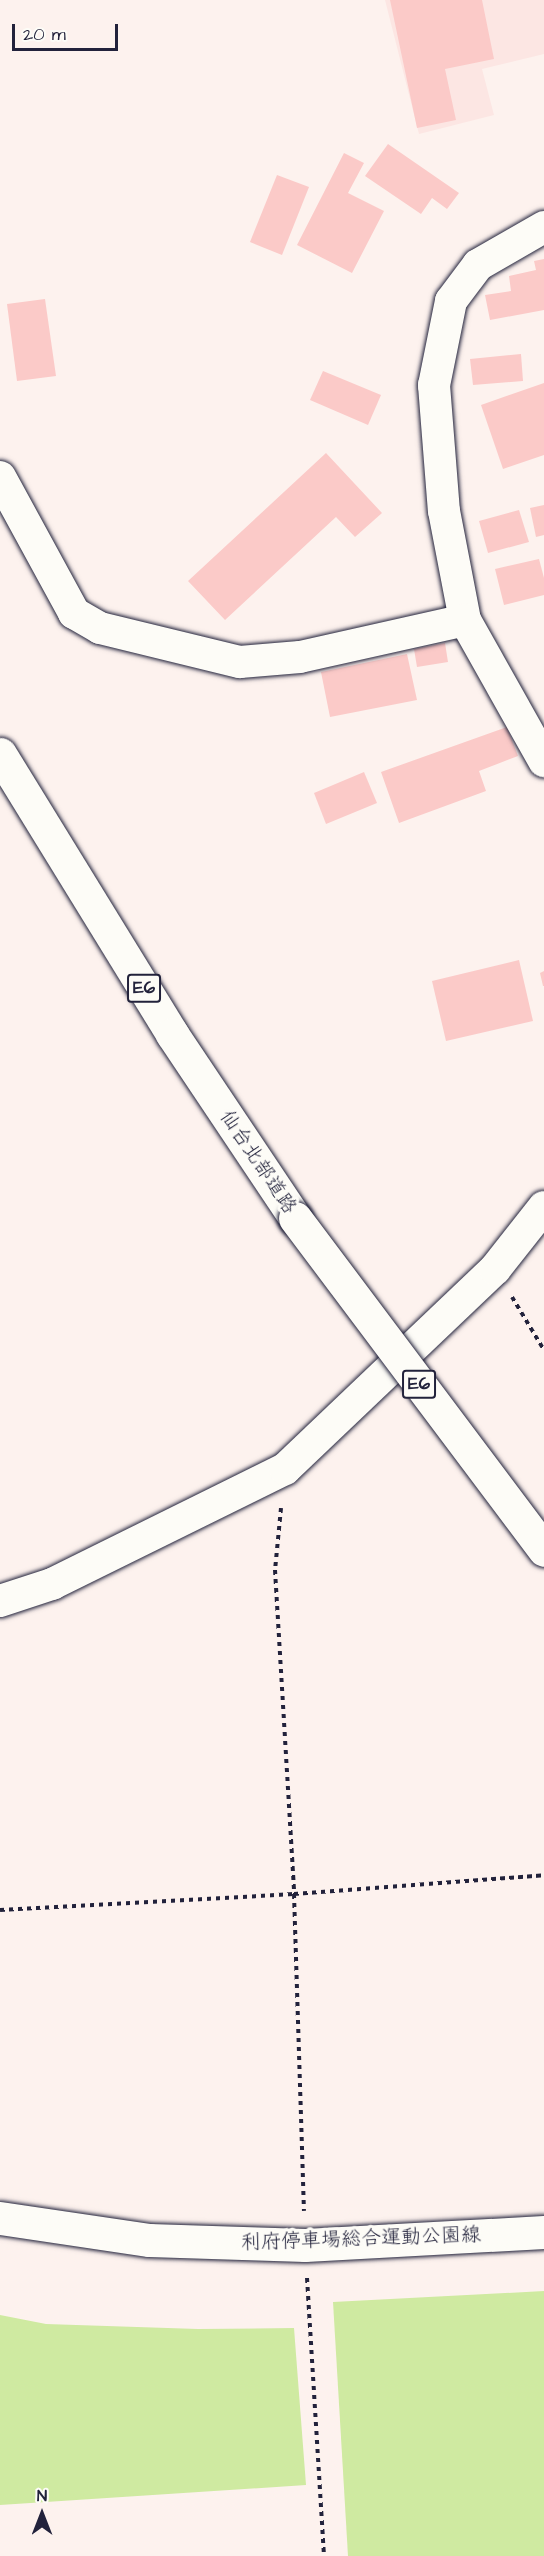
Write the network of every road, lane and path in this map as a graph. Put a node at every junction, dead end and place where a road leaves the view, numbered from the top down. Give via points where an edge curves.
1 (544, 227) edge
2 (0, 477) edge
3 (465, 620) junction
4 (0, 754) edge
5 (544, 761) edge
6 (544, 1207) edge
7 (495, 1269) junction
8 (544, 1350) edge
9 (285, 1469) junction
10 (544, 1550) edge
11 (0, 1601) edge
12 (544, 1875) edge
13 (294, 1894) junction
14 (0, 1910) edge
15 (0, 2218) edge
16 (544, 2232) edge
17 (305, 2245) junction
18 (324, 2556) edge

1 - 3 street via 478,265 451,301 436,375 444,511
2 - 3 street via 74,613 100,628 240,662 300,657
3 - 5 street
4 - 10 main road, 仙台北部道路 / E6, bridge via 172,1034 295,1218
6 - 7 street
7 - 8 path
7 - 9 street
9 - 11 street via 52,1584
9 - 13 path via 275,1570
12 - 13 path
13 - 14 path
13 - 17 path
15 - 17 main road, 利府停車場総合運動公園線 via 149,2240
16 - 17 main road, 利府停車場総合運動公園線
17 - 18 path

